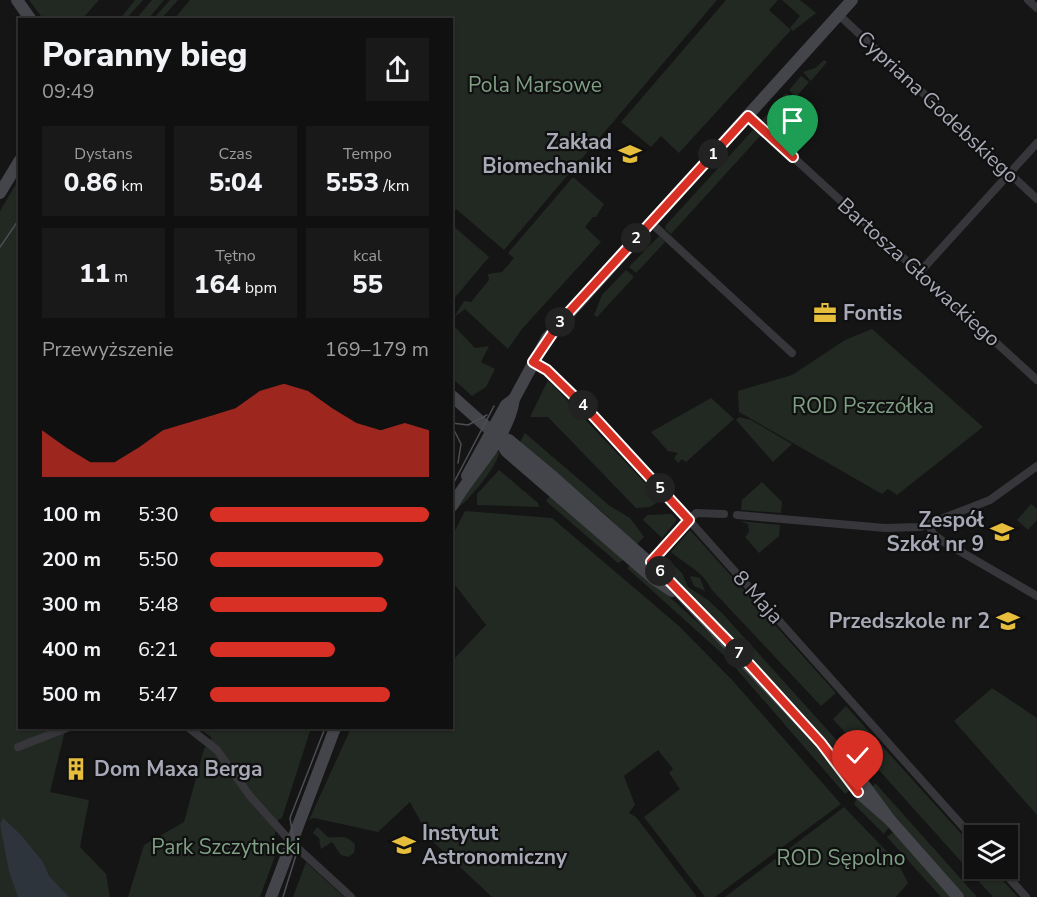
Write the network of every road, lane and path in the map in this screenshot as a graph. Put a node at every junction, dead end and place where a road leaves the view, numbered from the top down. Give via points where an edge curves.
1 (852, 0) edge
2 (1028, 0) edge
3 (16, 2) edge
4 (1037, 8) edge
5 (839, 15) junction
6 (29, 18) edge
7 (748, 116) junction
8 (1037, 143) edge
9 (18, 163) edge
10 (1010, 173) junction
11 (0, 193) edge
12 (1037, 199) edge
13 (650, 222) junction
14 (919, 273) junction
15 (792, 352) dead end
16 (533, 362) junction
17 (1037, 380) edge
18 (453, 397) edge
19 (494, 434) junction
20 (1037, 466) edge
21 (453, 504) edge
22 (724, 514) dead end
23 (737, 515) dead end
24 (689, 520) junction
25 (929, 525) junction
26 (651, 562) junction
27 (1037, 596) edge
28 (686, 600) junction
29 (64, 729) edge
30 (190, 729) edge
31 (335, 729) edge
32 (18, 747) dead end
33 (964, 828) edge
34 (291, 842) junction
35 (1010, 879) edge
36 (271, 897) edge
37 (351, 897) edge
38 (958, 897) edge
39 (1026, 897) edge

1 - 5 main road
2 - 4 street
3 - 6 main road
5 - 7 main road
5 - 10 street, Cypriana Godebskiego
7 - 13 main road
7 - 14 street, Bartosza Głowackiego
8 - 10 street
9 - 11 main road
10 - 12 street, Cypriana Godebskiego
10 - 14 street
13 - 15 street
13 - 16 main road via 560,322
14 - 17 street, Bartosza Głowackiego
16 - 19 main road via 514,399 506,405
16 - 24 street, 8 Maja via 574,396
18 - 19 main road
19 - 21 main road via 468,472
19 - 26 main road via 519,448
19 - 28 main road via 506,451 654,579
20 - 25 street via 990,500
22 - 24 street via 700,512
23 - 25 street via 885,528
24 - 26 street
24 - 33 street, 8 Maja
25 - 27 street via 944,542
26 - 28 main road
28 - 38 main road via 858,779
29 - 32 street
30 - 34 street via 217,750 250,796
31 - 34 main road
34 - 36 main road
34 - 37 street
35 - 39 street

